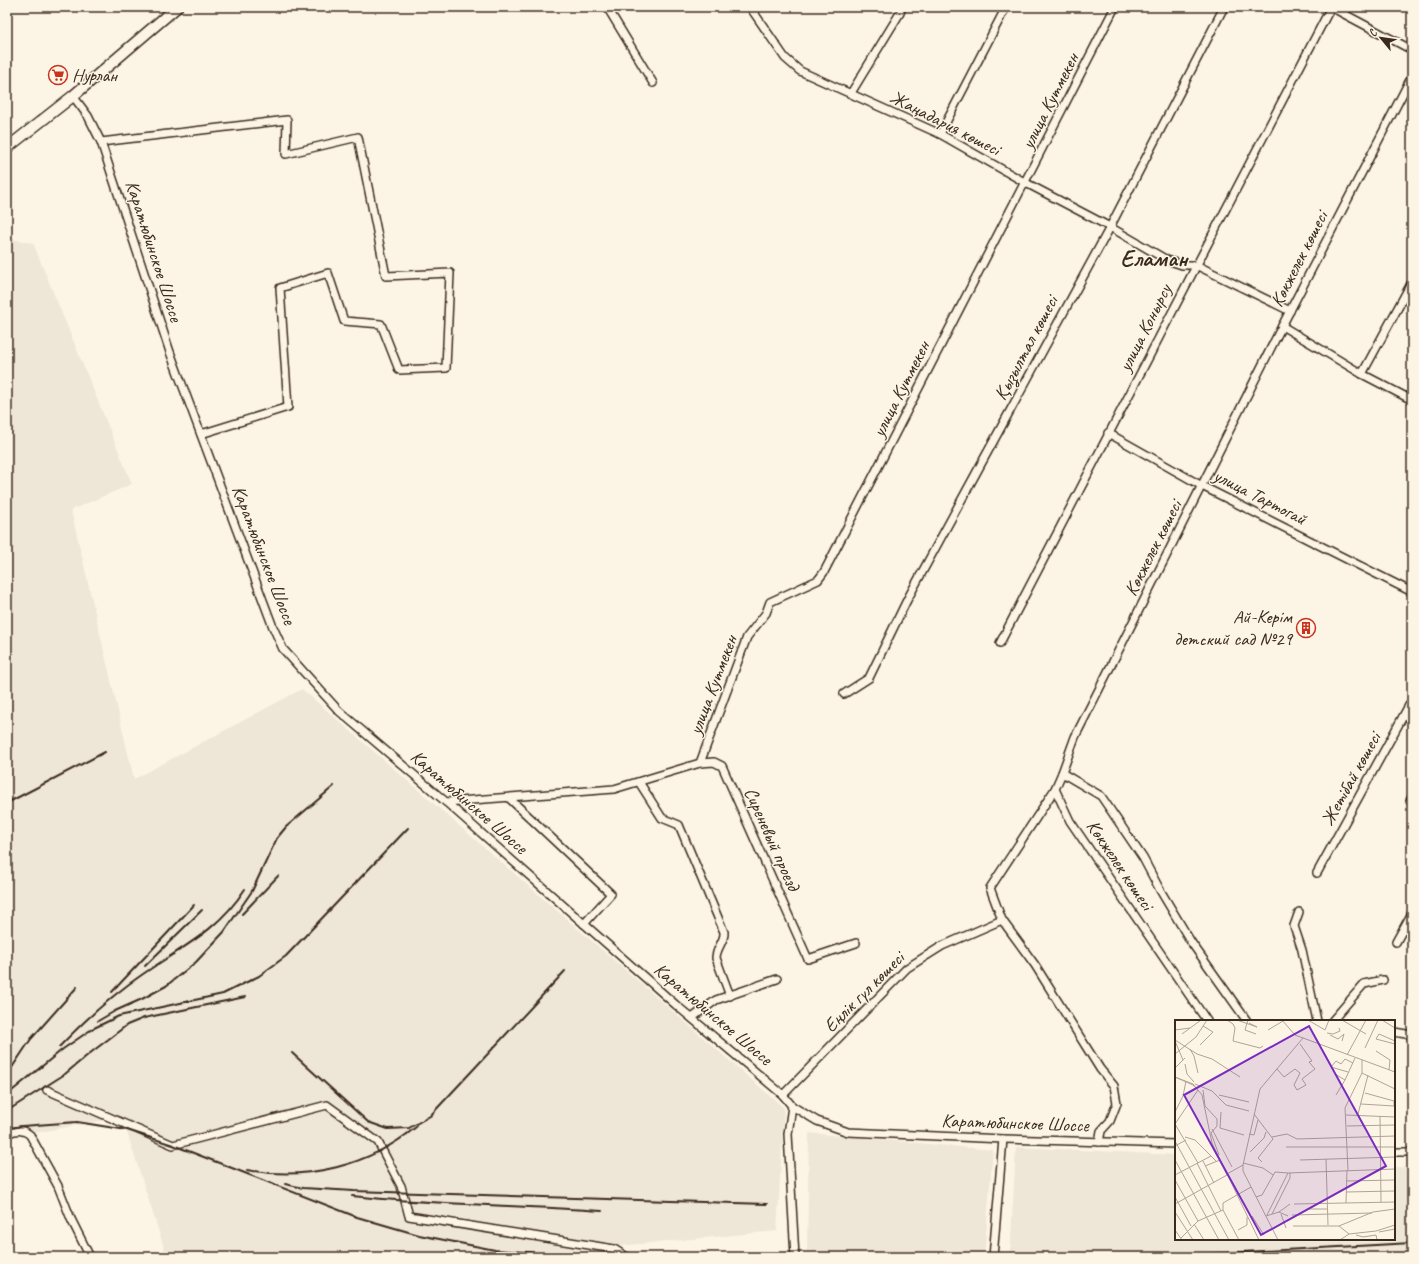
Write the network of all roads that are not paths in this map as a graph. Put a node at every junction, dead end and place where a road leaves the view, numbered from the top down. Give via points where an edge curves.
1 (177, 7) edge
2 (607, 7) edge
3 (750, 7) edge
4 (902, 7) edge
5 (1006, 7) edge
6 (1115, 7) edge
7 (1224, 7) edge
8 (1331, 7) edge
9 (1412, 50) edge
10 (1412, 76) edge
11 (653, 83) dead end
12 (851, 93) junction
13 (73, 96) junction
14 (940, 134) junction
15 (101, 142) junction
16 (7, 148) edge
17 (1026, 184) junction
18 (1110, 227) junction
19 (1196, 265) junction
20 (1412, 282) edge
21 (1290, 311) junction
22 (1282, 326) junction
23 (1362, 374) junction
24 (1412, 400) edge
25 (1108, 433) junction
26 (201, 434) junction
27 (1202, 486) junction
28 (1412, 592) edge
29 (1000, 643) dead end
30 (844, 694) dead end
31 (1412, 700) edge
32 (700, 763) junction
33 (1062, 773) junction
34 (639, 782) junction
35 (1055, 789) junction
36 (509, 798) junction
37 (446, 802) junction
38 (1317, 873) dead end
39 (1299, 912) dead end
40 (1412, 913) edge
41 (1002, 920) junction
42 (584, 924) junction
43 (1396, 942) dead end
44 (856, 943) dead end
45 (777, 979) dead end
46 (1383, 980) dead end
47 (730, 996) junction
48 (692, 1018) junction
49 (1206, 1020) edge
50 (1246, 1020) edge
51 (1317, 1020) edge
52 (1333, 1020) edge
53 (1395, 1032) edge
54 (1412, 1035) edge
55 (47, 1090) dead end
56 (783, 1095) junction
57 (792, 1106) junction
58 (7, 1133) edge
59 (1003, 1139) junction
60 (1099, 1142) junction
61 (1175, 1144) edge
62 (1395, 1152) edge
63 (1412, 1152) edge
64 (90, 1257) edge
65 (627, 1257) edge
66 (795, 1257) edge
67 (993, 1257) edge

1 - 13 main road
2 - 11 street
3 - 12 street, Жаңадария көшесі via 794,67
4 - 12 street
5 - 14 street
6 - 17 street, улица Кутмекен
7 - 18 street, Қызылтал көшесі
8 - 9 street
8 - 19 street, улица Конырсу
10 - 21 street, Көкжелек көшесі
12 - 14 street, Жаңадария көшесі
13 - 15 street, Каратюбинское Шоссе via 88,116
13 - 16 main road
14 - 17 street, Жаңадария көшесі
15 - 26 street, Каратюбинское Шоссе via 170,352
15 - 26 street via 287,120 286,154 358,137 386,276 450,273 446,368 399,370 381,324 344,321 328,272 280,288 288,407
17 - 18 street, Жаңадария көшесі
17 - 32 street, улица Кутмекен via 824,572 818,580 770,602 766,613 747,637
18 - 19 street, Жаңадария көшесі via 1167,260
18 - 30 street, Қызылтал көшесі via 907,600 868,678
19 - 21 street, Жаңадария көшесі
19 - 25 street, улица Конырсу
20 - 23 street
21 - 22 street, Көкжелек көшесі
22 - 23 street
22 - 27 street, Көкжелек көшесі
23 - 24 street
25 - 27 street, улица Тартогай
25 - 29 street, улица Конырсу
26 - 37 street, Каратюбинское Шоссе via 284,649 339,711
27 - 28 street, улица Тартогай
27 - 33 street, Көкжелек көшесі via 1075,737
31 - 38 street, Жетібай көшесі
32 - 34 street, Сиреневый проезд
32 - 44 street, Сиреневый проезд via 714,762 722,766 808,959
33 - 35 street, Көкжелек көшесі
33 - 50 street via 1102,796 1143,858 1191,942
34 - 36 street, Сиреневый проезд via 614,789
34 - 47 street via 662,818 679,825 724,932 716,958
35 - 41 street via 990,888
35 - 49 street, Көкжелек көшесі via 1070,820
36 - 37 street, Сиреневый проезд
36 - 42 street via 611,894
37 - 42 street, Каратюбинское Шоссе
39 - 51 street via 1294,926 1302,950
40 - 43 street
41 - 56 street, Еңлік гүл көшесі via 942,946 907,968
41 - 60 street via 1035,965 1100,1069 1114,1086 1118,1102 1110,1121 1101,1131
42 - 48 street, Каратюбинское Шоссе
45 - 47 street
46 - 52 street via 1364,984
47 - 48 street via 716,1000
48 - 56 street, Каратюбинское Шоссе
53 - 54 street
55 - 65 street via 173,1145 327,1105 378,1142 401,1186 410,1217 614,1249
56 - 57 street, Каратюбинское Шоссе
57 - 59 street, Каратюбинское Шоссе via 817,1121 848,1132
57 - 66 street via 788,1134
58 - 64 street via 20,1130 30,1135 58,1186
59 - 60 street, Каратюбинское Шоссе
59 - 67 street
60 - 61 street, Каратюбинское Шоссе
62 - 63 street

